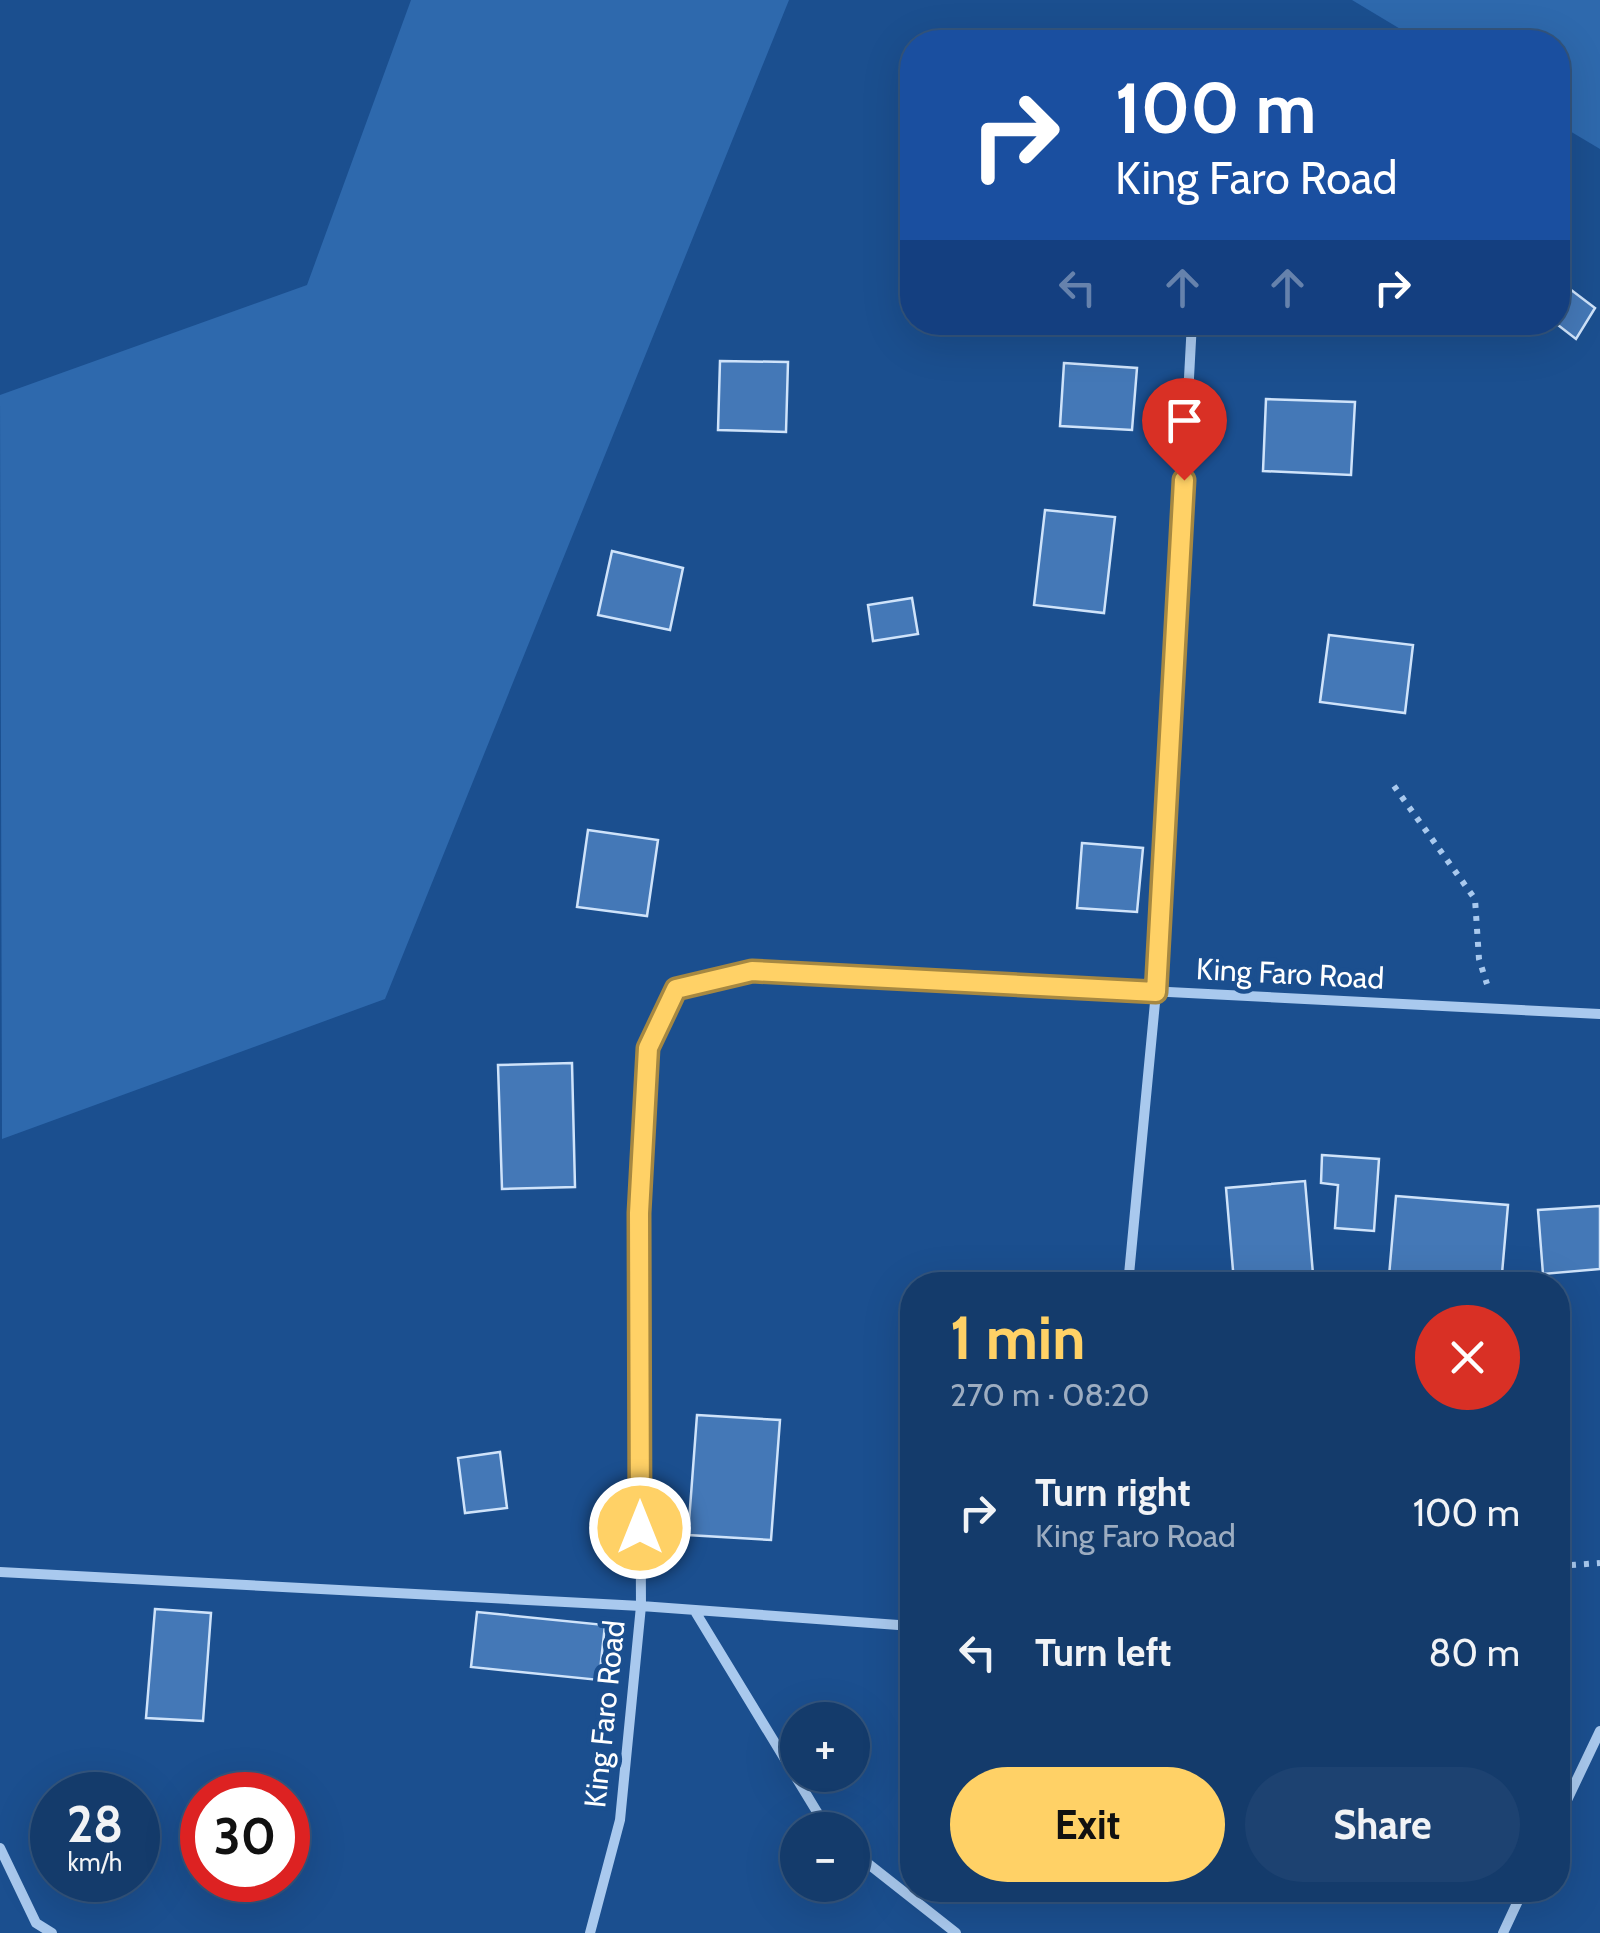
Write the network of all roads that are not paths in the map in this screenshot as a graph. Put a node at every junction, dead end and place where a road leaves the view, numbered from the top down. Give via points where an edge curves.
1 (1191, 335) edge
2 (1156, 992) junction
3 (1600, 1014) edge
4 (1129, 1272) edge
5 (0, 1572) edge
6 (640, 1606) junction
7 (696, 1613) junction
8 (900, 1625) edge
9 (1600, 1731) edge
10 (1570, 1794) edge
11 (817, 1812) edge
12 (0, 1848) edge
13 (870, 1864) edge
14 (900, 1888) edge
15 (917, 1902) edge
16 (1518, 1902) edge
17 (52, 1933) edge
18 (590, 1933) edge
19 (956, 1933) edge
20 (1503, 1933) edge

1 - 2 street
2 - 3 street, King Faro Road
2 - 4 street
2 - 6 street, King Faro Road via 752,971 676,989 648,1048 639,1213
5 - 6 street
6 - 7 street
6 - 18 street, King Faro Road via 620,1820
7 - 8 street
7 - 11 street
9 - 10 street
12 - 17 street via 36,1923
13 - 14 street
15 - 19 street
16 - 20 street

